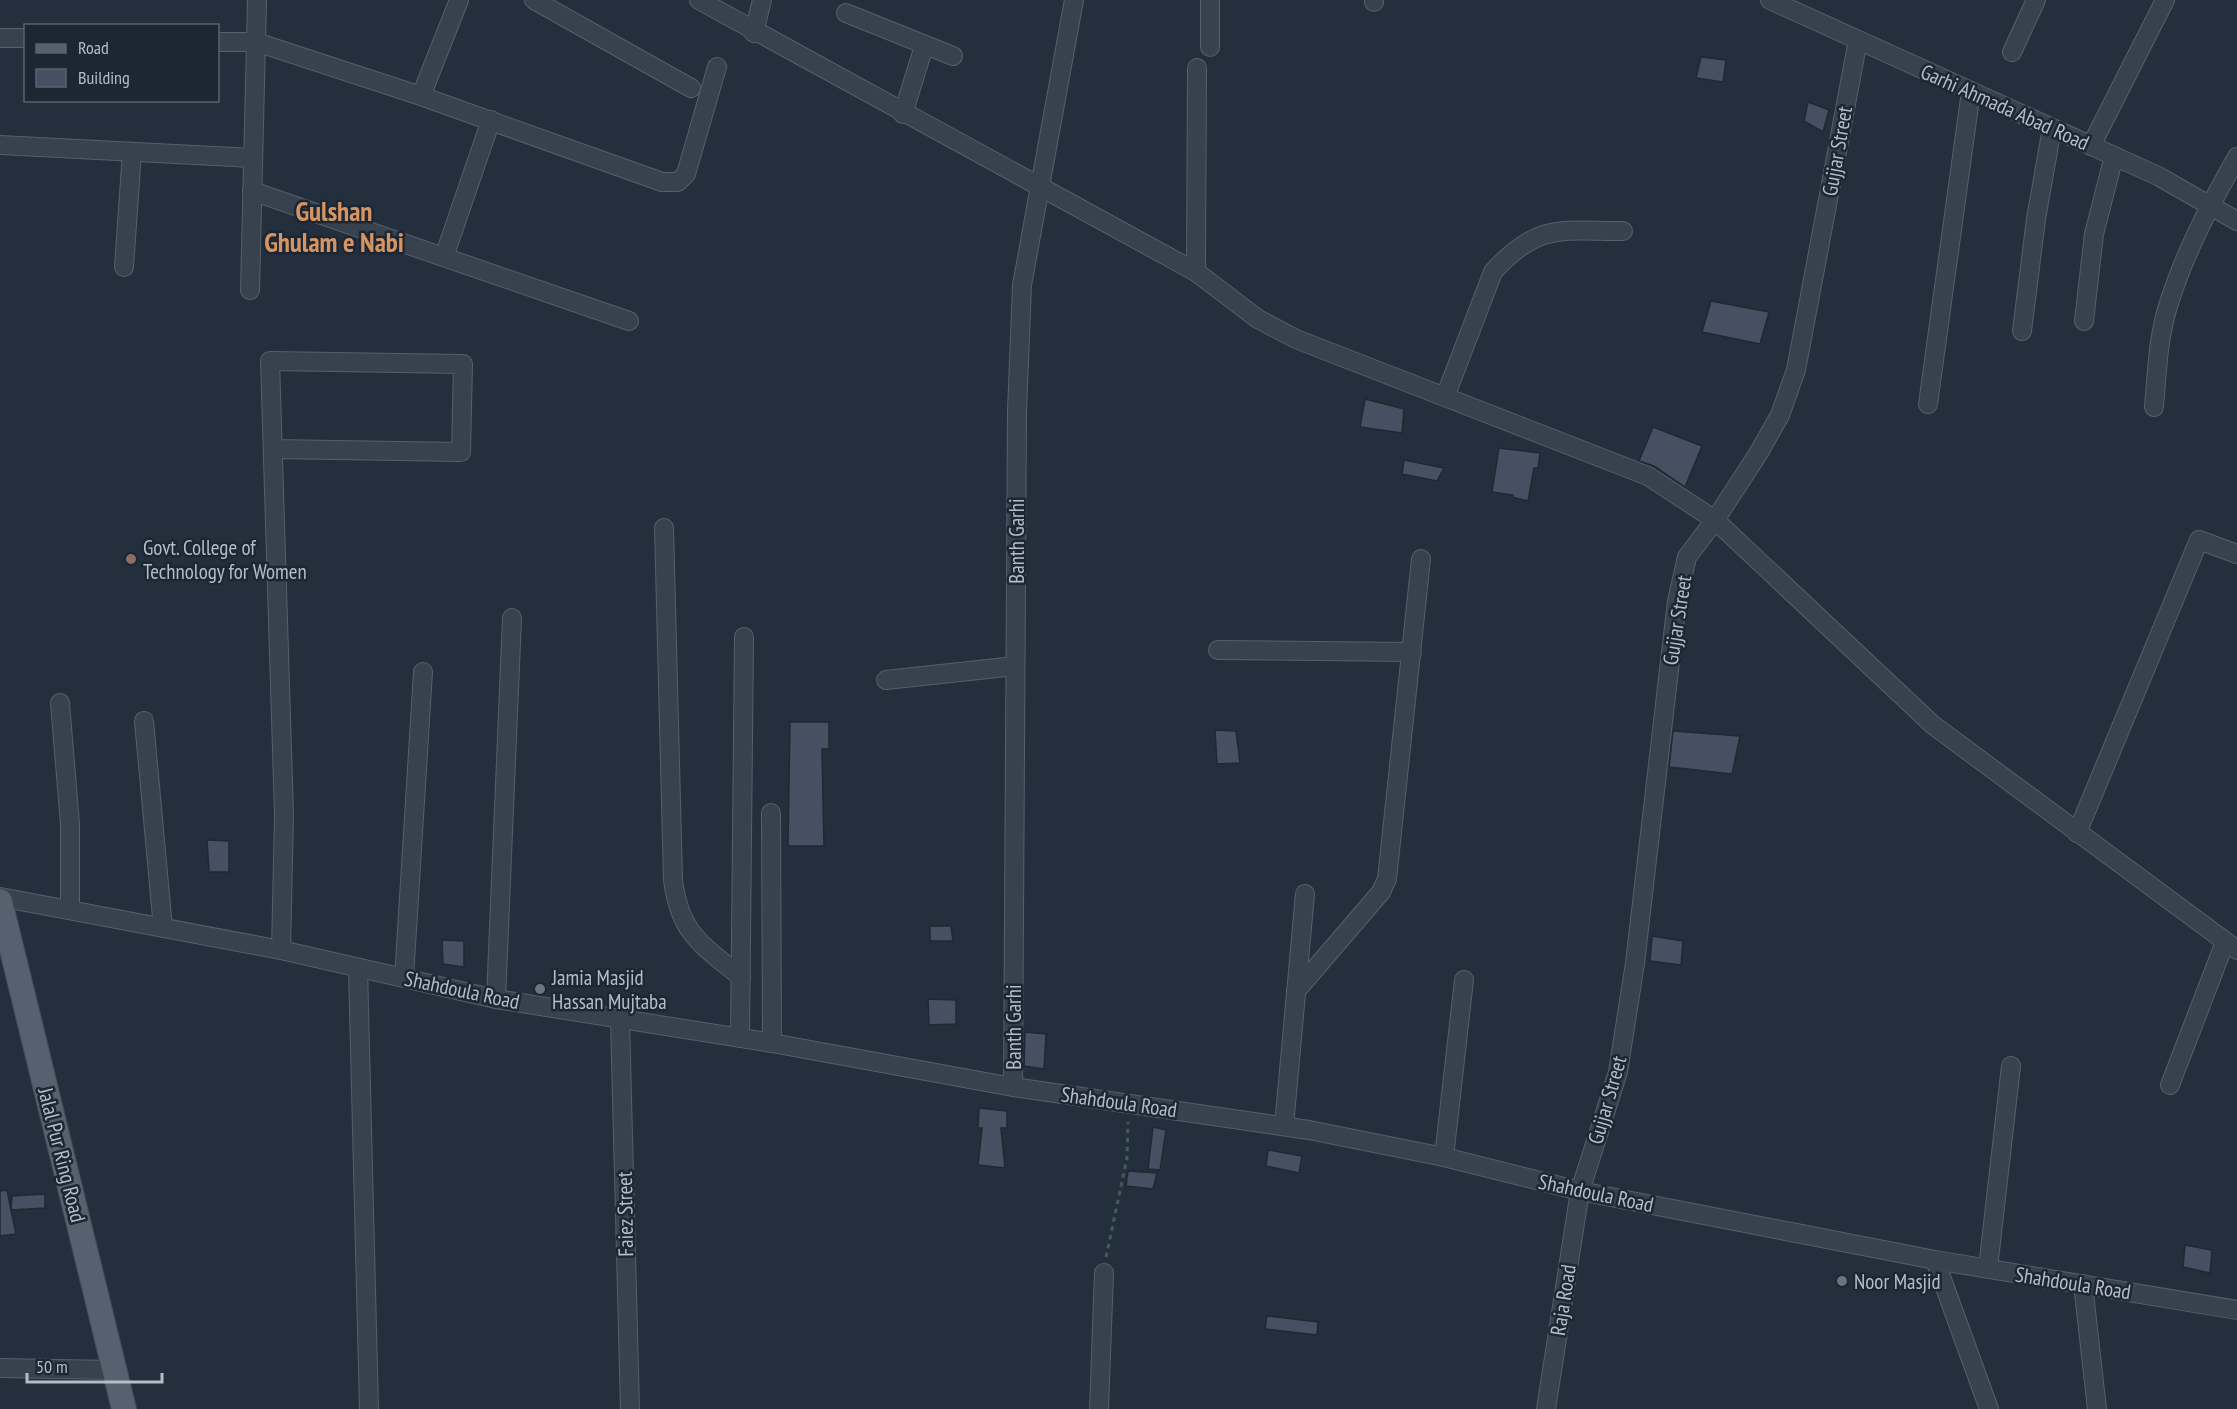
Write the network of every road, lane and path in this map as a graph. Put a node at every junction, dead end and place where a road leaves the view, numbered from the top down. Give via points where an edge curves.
1 (257, 0) edge
2 (459, 0) edge
3 (534, 0) edge
4 (699, 0) edge
5 (762, 0) edge
6 (1074, 0) edge
7 (1210, 0) edge
8 (1770, 0) edge
9 (2036, 0) edge
10 (2165, 0) edge
11 (1789, 4) edge
12 (846, 13) dead end
13 (754, 33) junction
14 (0, 38) edge
15 (24, 38) edge
16 (1858, 40) junction
17 (219, 42) edge
18 (256, 42) junction
19 (924, 46) junction
20 (1210, 47) dead end
21 (2012, 52) dead end
22 (953, 56) dead end
23 (717, 67) dead end
24 (1197, 68) dead end
25 (691, 87) dead end
26 (1971, 91) junction
27 (421, 96) junction
28 (903, 114) junction
29 (491, 120) junction
30 (2052, 128) junction
31 (0, 145) edge
32 (2091, 146) junction
33 (132, 152) junction
34 (2114, 156) junction
35 (2237, 157) edge
36 (253, 158) junction
37 (1040, 189) junction
38 (252, 190) junction
39 (2210, 206) junction
40 (2237, 221) edge
41 (1623, 231) dead end
42 (444, 257) junction
43 (124, 267) dead end
44 (1196, 272) junction
45 (250, 290) dead end
46 (628, 321) dead end
47 (2084, 321) dead end
48 (2022, 331) dead end
49 (1445, 397) junction
50 (1928, 404) dead end
51 (2154, 407) dead end
52 (273, 449) junction
53 (1715, 520) junction
54 (664, 528) dead end
55 (2237, 554) edge
56 (1421, 559) dead end
57 (512, 618) dead end
58 (744, 637) dead end
59 (1218, 650) dead end
60 (1412, 652) junction
61 (1015, 666) junction
62 (423, 672) dead end
63 (886, 680) dead end
64 (60, 703) dead end
65 (144, 722) dead end
66 (771, 813) dead end
67 (2078, 833) junction
68 (1305, 894) dead end
69 (0, 899) edge
70 (70, 910) junction
71 (163, 928) junction
72 (2231, 946) edge
73 (281, 950) junction
74 (358, 968) junction
75 (741, 977) junction
76 (404, 978) junction
77 (1464, 980) dead end
78 (1296, 991) junction
79 (496, 999) junction
80 (620, 1019) junction
81 (740, 1038) junction
82 (772, 1043) junction
83 (2011, 1066) dead end
84 (2170, 1085) dead end
85 (1013, 1087) junction
86 (1129, 1104) junction
87 (1284, 1126) junction
88 (1444, 1157) junction
89 (1580, 1191) junction
90 (1935, 1260) junction
91 (1988, 1268) junction
92 (1104, 1274) joint
93 (2083, 1284) junction
94 (2237, 1310) edge
95 (0, 1368) edge
96 (115, 1370) junction
97 (124, 1409) edge
98 (369, 1409) edge
99 (630, 1409) edge
100 (1099, 1409) edge
101 (1546, 1409) edge
102 (1989, 1409) edge
103 (2097, 1409) edge

1 - 18 street
2 - 27 street
3 - 25 street
4 - 13 street
5 - 13 street
6 - 37 street, Banth Garhi
7 - 20 street
8 - 11 street, Garhi Ahmada Abad Road
9 - 21 street
10 - 32 street
11 - 16 street, Garhi Ahmada Abad Road
12 - 19 street
13 - 28 street
14 - 15 street
16 - 26 street, Garhi Ahmada Abad Road
16 - 53 street, Gujjar Street via 1796,370 1780,415
17 - 18 street
18 - 27 street
18 - 36 street
19 - 22 street
19 - 28 street
23 - 29 street via 686,174 678,182 662,182
24 - 44 street
26 - 30 street, Garhi Ahmada Abad Road
26 - 50 street
27 - 29 street
28 - 37 street
29 - 42 street
30 - 32 street, Garhi Ahmada Abad Road
30 - 48 street
31 - 33 street
32 - 34 street, Garhi Ahmada Abad Road
33 - 36 street
33 - 43 street
34 - 39 street, Garhi Ahmada Abad Road
34 - 47 street via 2094,234
35 - 39 street
36 - 38 street
37 - 44 street
37 - 61 street, Banth Garhi via 1022,285
38 - 42 street
38 - 45 street
39 - 40 street, Garhi Ahmada Abad Road
39 - 51 street via 2169,303 2158,348
41 - 49 street via 1548,231 1507,256 1493,272
42 - 46 street
44 - 49 street via 1258,319 1296,339
49 - 53 street via 1648,476
52 - 52 street via 461,452 463,364 270,361
52 - 73 street via 284,815
53 - 67 street via 1933,725
53 - 89 street, Gujjar Street via 1687,557 1677,602 1635,963 1618,1072
54 - 75 street via 676,907 698,942
55 - 67 street via 2199,540
56 - 60 street
57 - 79 street
58 - 75 street
59 - 60 street
60 - 78 street via 1387,879 1381,892
61 - 63 street
61 - 85 street, Banth Garhi
62 - 76 street
64 - 70 street via 70,824
65 - 71 street
66 - 82 street
67 - 72 street
68 - 78 street
69 - 70 street, Shahdoula Road
69 - 96 main road, Jalal Pur Ring Road
70 - 71 street, Shahdoula Road
71 - 73 street, Shahdoula Road
72 - 84 street
73 - 74 street, Shahdoula Road
74 - 76 street, Shahdoula Road
74 - 98 street
75 - 81 street
76 - 79 street, Shahdoula Road
77 - 88 street
78 - 87 street
79 - 80 street, Shahdoula Road
80 - 81 street, Shahdoula Road
80 - 99 street, Faiez Street
81 - 82 street, Shahdoula Road
82 - 85 street, Shahdoula Road
83 - 91 street
85 - 86 street, Shahdoula Road
86 - 87 street, Shahdoula Road
86 - 92 path via 1126,1158
87 - 88 street, Shahdoula Road
88 - 89 street, Shahdoula Road
89 - 90 street, Shahdoula Road
89 - 101 street, Raja Road
90 - 91 street, Shahdoula Road
90 - 102 street
91 - 93 street, Shahdoula Road
92 - 100 street
93 - 94 street, Shahdoula Road
93 - 103 street
95 - 96 street
96 - 97 main road, Jalal Pur Ring Road

